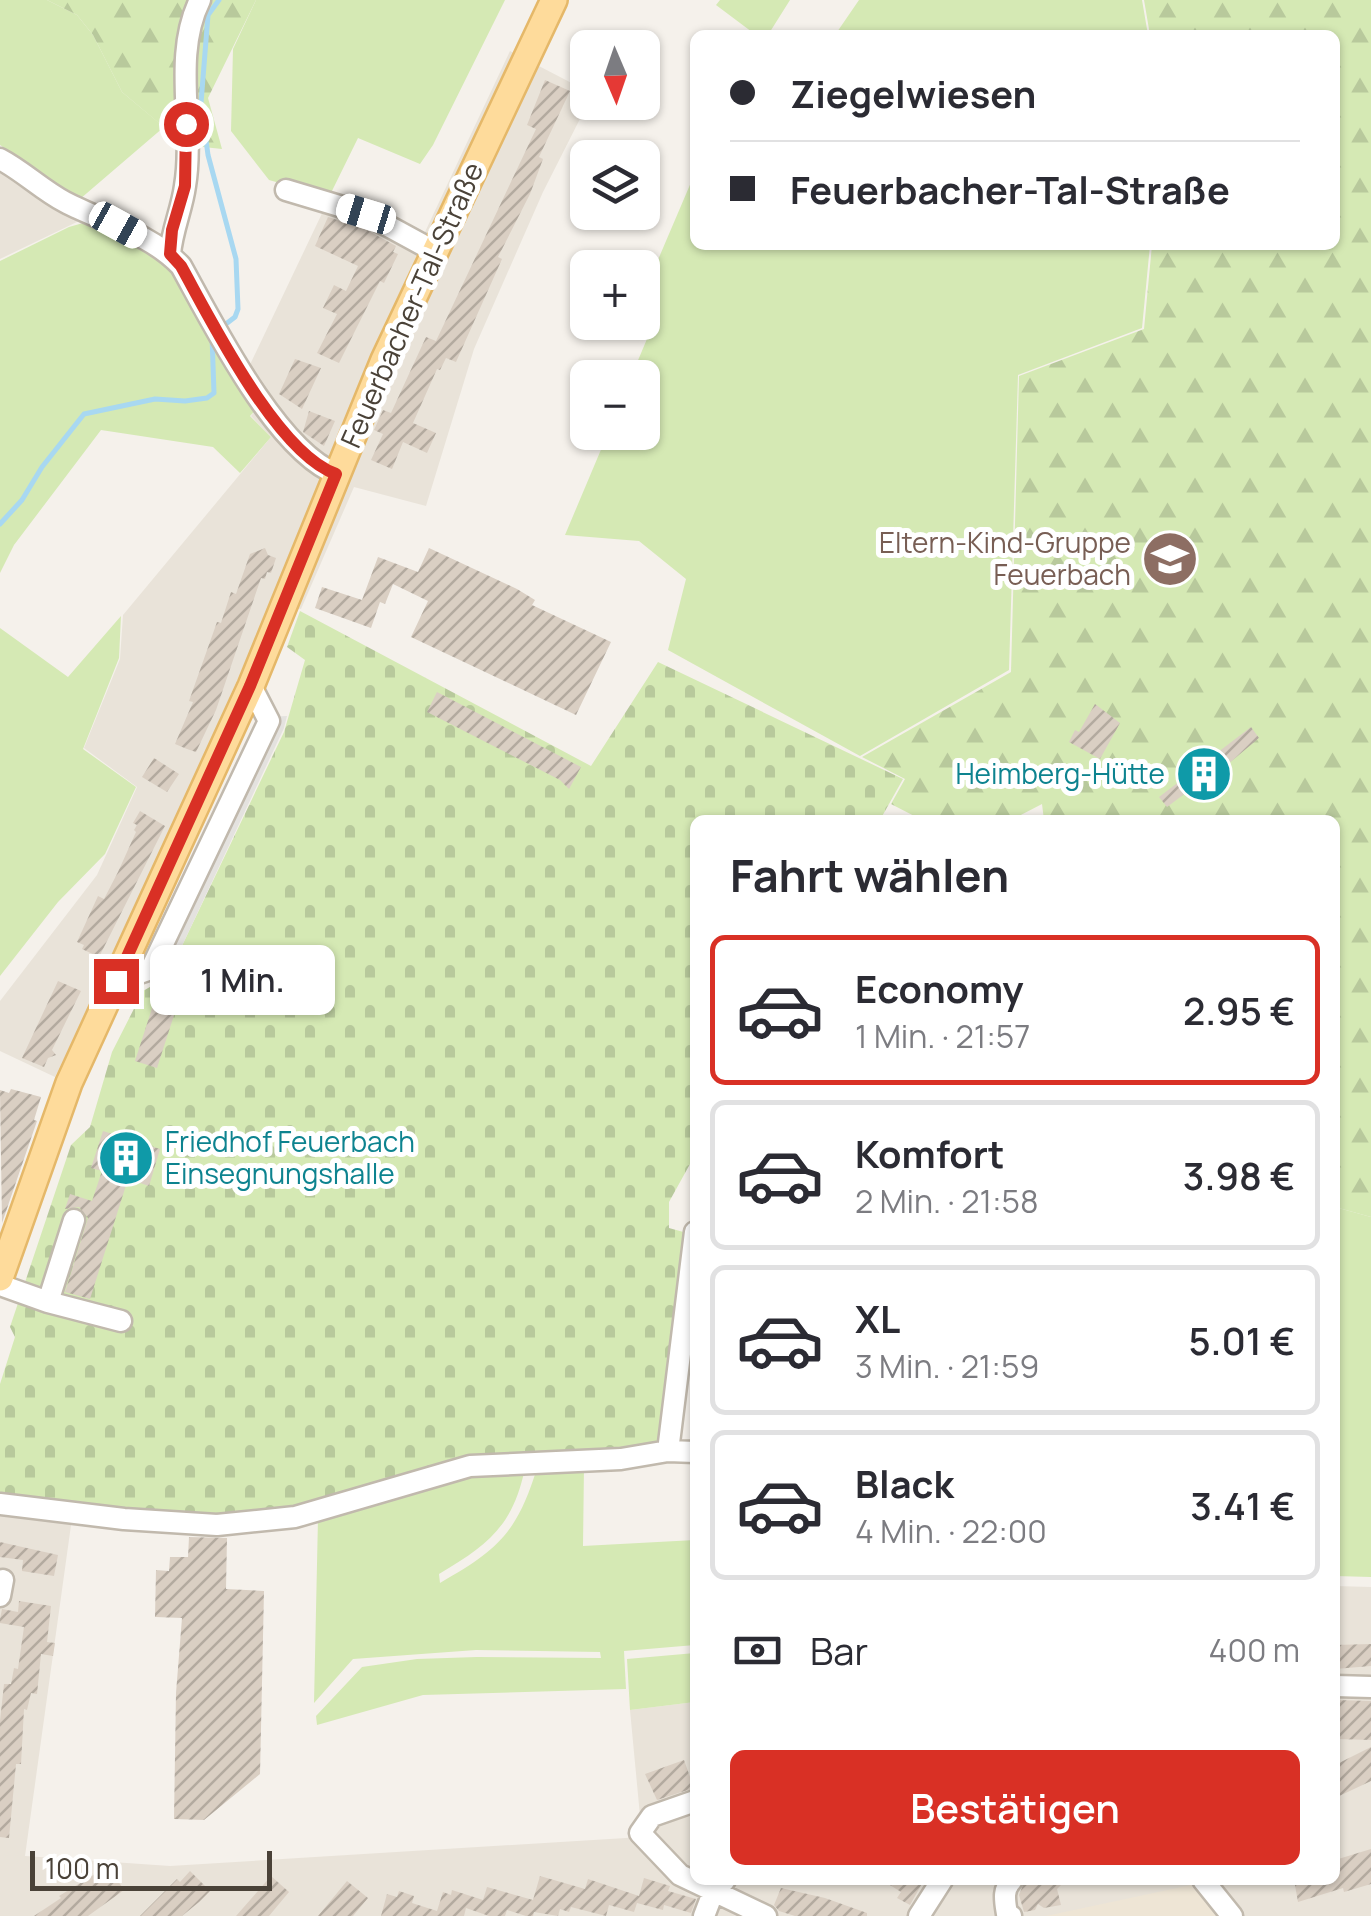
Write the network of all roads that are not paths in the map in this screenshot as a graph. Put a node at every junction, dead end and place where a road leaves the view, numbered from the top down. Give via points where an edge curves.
1 (200, 0) edge
2 (554, 0) edge
3 (0, 159) edge
4 (286, 190) dead end
5 (434, 251) junction
6 (170, 254) junction
7 (336, 474) junction
8 (74, 1220) dead end
9 (690, 1273) edge
10 (0, 1281) edge
11 (48, 1302) junction
12 (121, 1322) dead end
13 (668, 1451) junction
14 (690, 1452) edge
15 (0, 1504) edge
16 (1340, 1686) edge
17 (1371, 1687) edge
18 (690, 1803) edge
19 (690, 1878) edge
20 (720, 1885) edge
21 (939, 1885) edge
22 (1006, 1885) edge
23 (1207, 1885) edge
24 (704, 1916) edge
25 (766, 1916) edge
26 (918, 1916) edge
27 (1011, 1916) edge
28 (1232, 1916) edge

1 - 6 street via 190,33 185,186
2 - 5 main road, Feuerbacher-Tal-Straße
3 - 6 street via 59,199
4 - 5 street via 366,214
5 - 7 main road, Feuerbacher-Tal-Straße
6 - 7 street via 260,400 312,462
7 - 10 main road, Feuerbacher-Tal-Straße via 250,686 69,1083
8 - 11 street
9 - 13 street
10 - 11 street
11 - 12 street
13 - 14 street
13 - 15 street via 470,1466 295,1517 217,1525
16 - 17 street
18 - 19 street via 652,1816 640,1833
20 - 24 street
20 - 25 street
21 - 26 street
22 - 27 street
23 - 28 street

